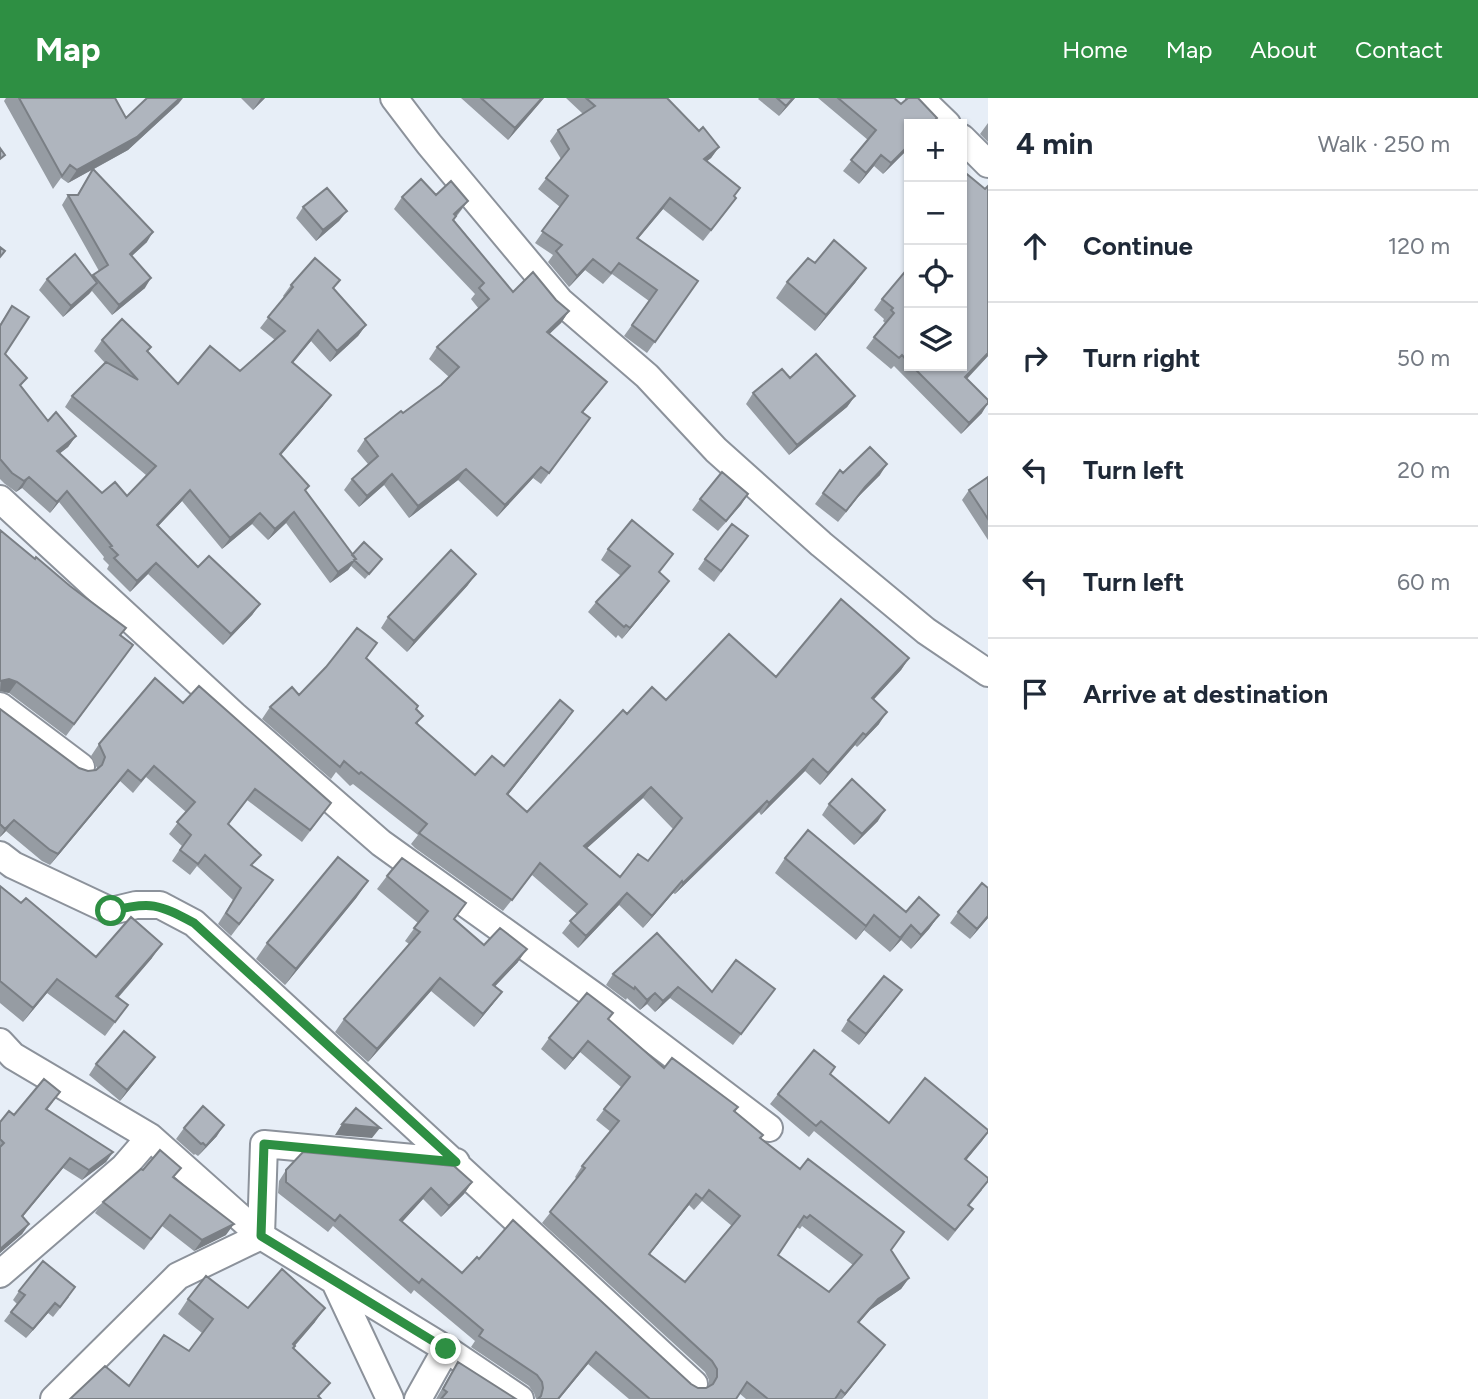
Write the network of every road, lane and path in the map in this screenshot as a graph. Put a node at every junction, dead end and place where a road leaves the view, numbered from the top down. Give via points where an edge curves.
1 (394, 98) edge
2 (920, 98) edge
3 (942, 119) edge
4 (967, 143) edge
5 (988, 164) edge
6 (0, 499) edge
7 (988, 673) edge
8 (0, 706) edge
9 (81, 767) edge
10 (0, 855) edge
11 (0, 1042) edge
12 (769, 1128) dead end
13 (150, 1137) junction
14 (456, 1162) junction
15 (261, 1236) junction
16 (0, 1274) edge
17 (335, 1282) junction
18 (446, 1349) junction
19 (694, 1384) edge
20 (54, 1399) edge
21 (390, 1399) edge
22 (418, 1399) edge
23 (520, 1399) edge

1 - 7 street via 560,301 647,376 716,450 821,544 926,631
2 - 3 street
4 - 5 street
6 - 12 street via 234,715 381,843
8 - 9 street
10 - 14 street via 111,911 160,905 194,923
11 - 13 street via 13,1056
13 - 15 street
13 - 16 street via 124,1167
14 - 15 street via 264,1144
14 - 19 street
15 - 17 street
15 - 20 street via 178,1276
17 - 18 street
17 - 21 street
18 - 22 street
18 - 23 street

